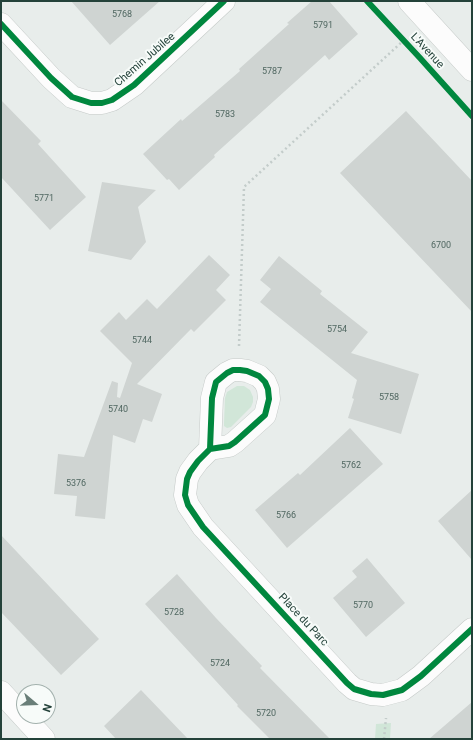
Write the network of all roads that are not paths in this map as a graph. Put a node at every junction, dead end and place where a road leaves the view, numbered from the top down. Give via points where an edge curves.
1 (224, 1) edge
2 (410, 1) edge
3 (1, 24) edge
4 (472, 70) edge
5 (210, 449) junction
6 (472, 629) edge
7 (1, 692) edge
8 (44, 739) edge

1 - 3 street, Chemin Jubilee via 134,85 112,100 102,102 91,103 72,97
2 - 4 street, L'Avenue
5 - 5 street via 229,446 265,415 268,408 268,389 259,376 237,370 227,372 216,382 213,388
5 - 6 street, Place du Parc via 187,479 185,495 188,505 195,516 354,689 371,694 386,704 398,691 411,685
7 - 8 street

